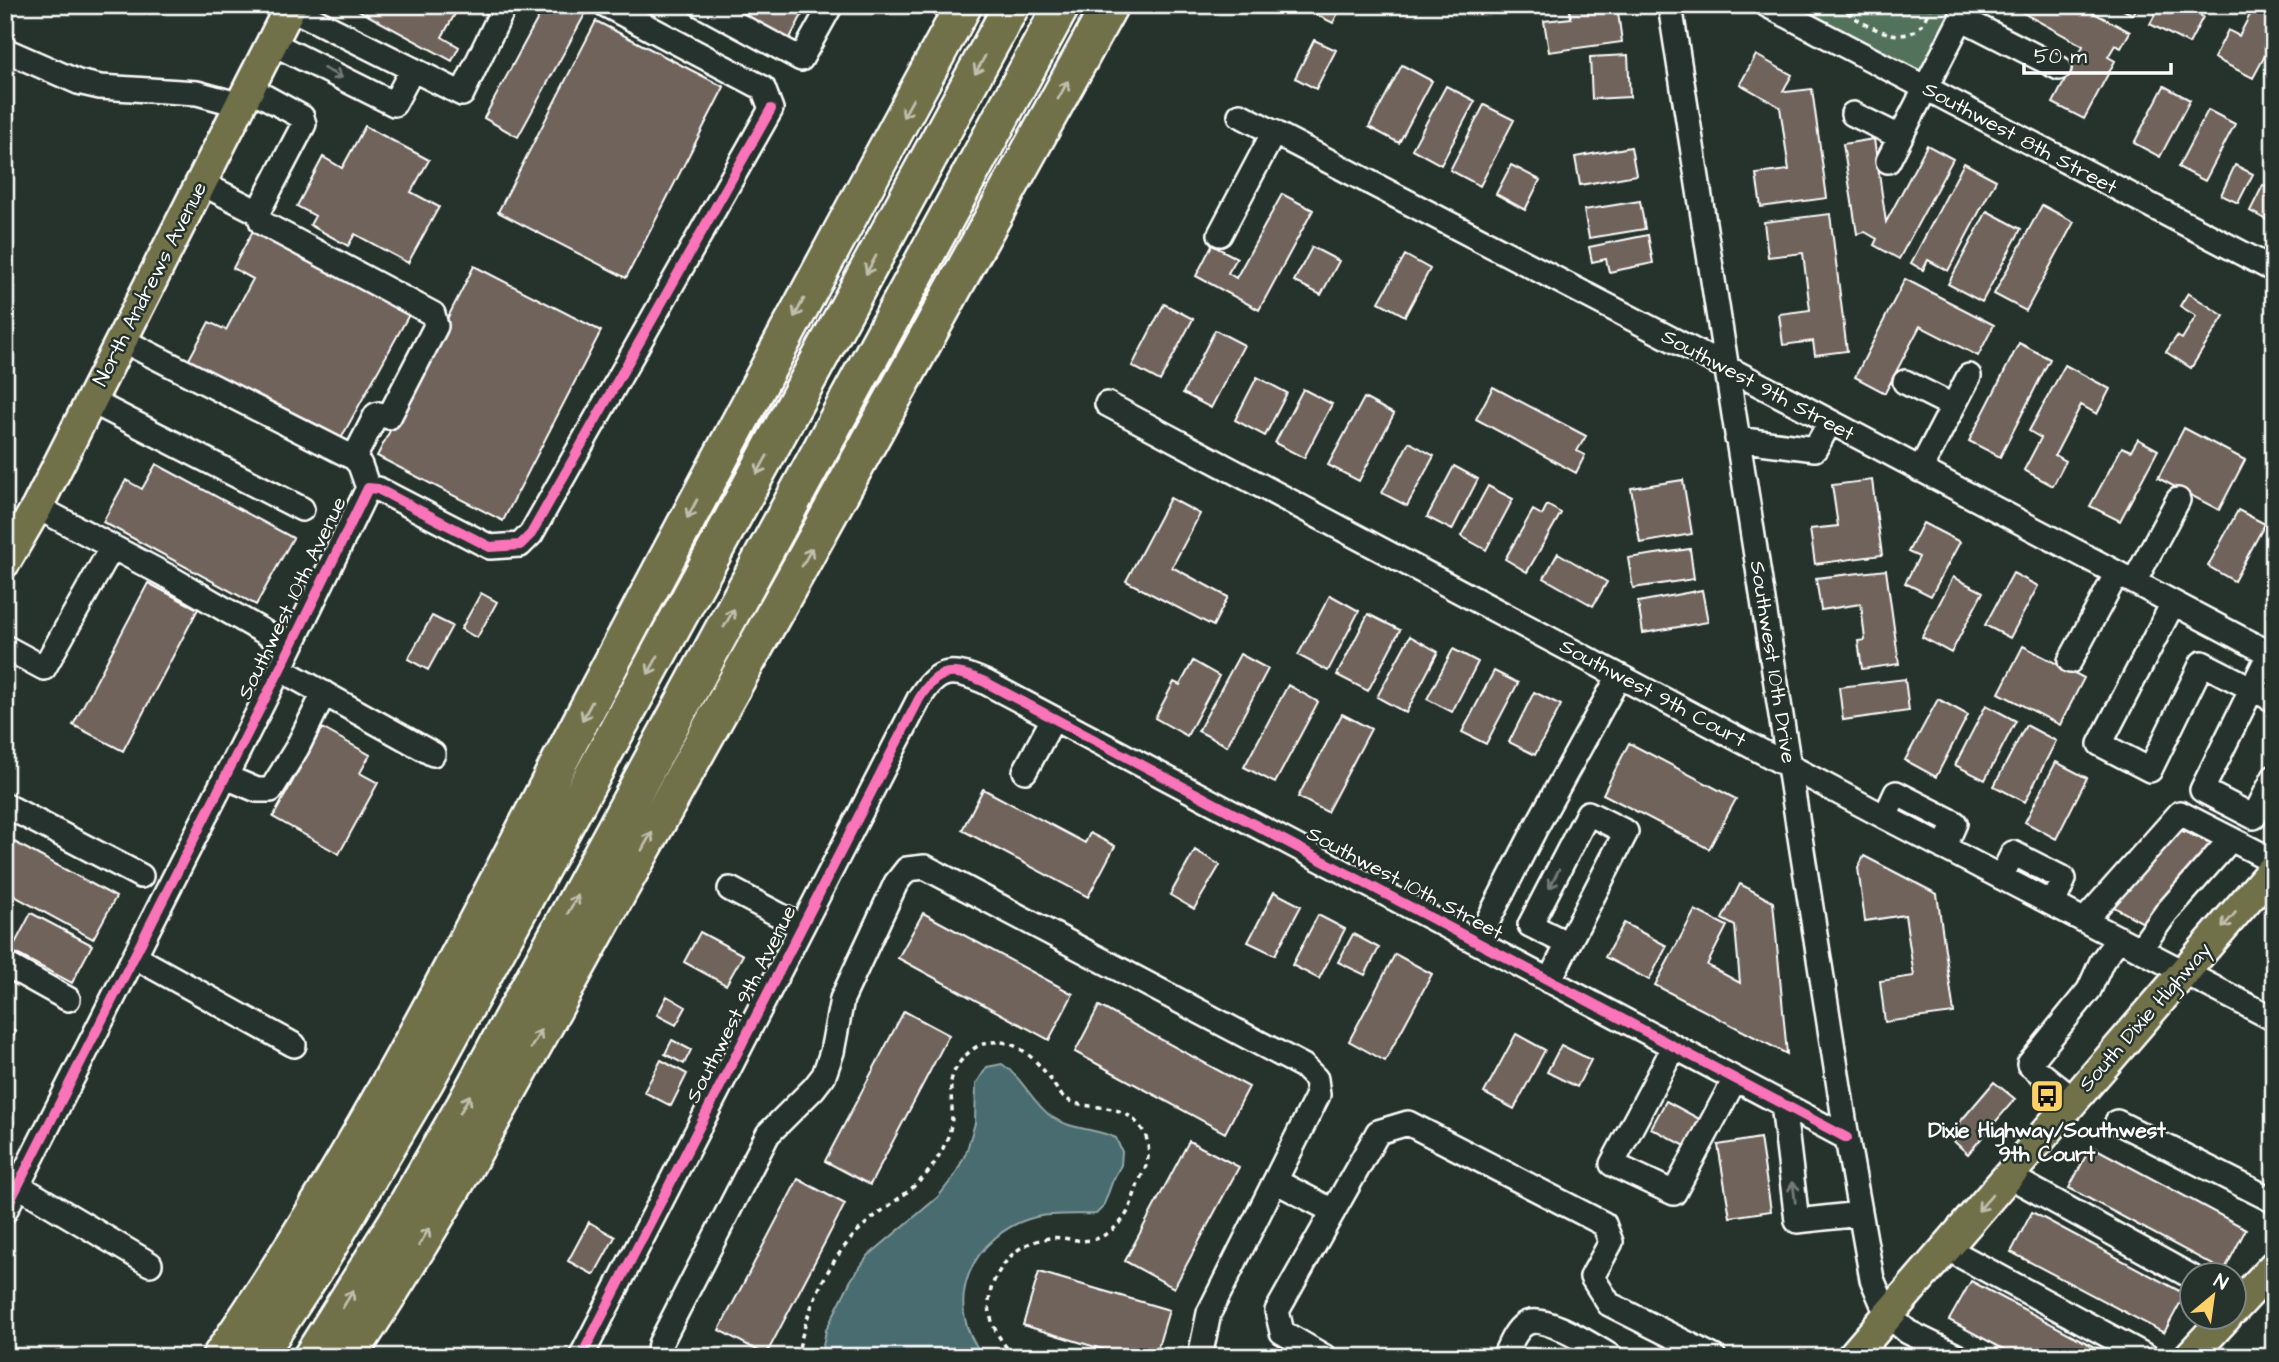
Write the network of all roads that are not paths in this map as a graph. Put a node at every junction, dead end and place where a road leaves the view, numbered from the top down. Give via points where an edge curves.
1 (505, 5) edge
2 (606, 5) edge
3 (701, 5) edge
4 (831, 5) edge
5 (964, 5) edge
6 (1012, 5) edge
7 (1062, 5) edge
8 (1110, 5) edge
9 (1670, 5) edge
10 (1767, 5) edge
11 (290, 7) edge
12 (1964, 11) edge
13 (272, 43) junction
14 (5, 50) edge
15 (2059, 68) dead end
16 (412, 70) junction
17 (1925, 88) junction
18 (245, 97) junction
19 (1853, 114) dead end
20 (1240, 115) dead end
21 (1274, 132) junction
22 (1900, 137) junction
23 (1888, 161) dead end
24 (201, 183) junction
25 (258, 212) junction
26 (1220, 234) dead end
27 (2274, 270) edge
28 (122, 340) junction
29 (1726, 368) junction
30 (1969, 376) dead end
31 (1905, 382) dead end
32 (91, 401) junction
33 (1107, 404) dead end
34 (1954, 407) junction
35 (1830, 422) junction
36 (1737, 439) junction
37 (354, 458) junction
38 (1920, 470) junction
39 (368, 488) junction
40 (2178, 500) dead end
41 (37, 507) junction
42 (302, 509) dead end
43 (112, 547) junction
44 (5, 562) edge
45 (2125, 578) junction
46 (2173, 603) junction
47 (5, 647) edge
48 (290, 647) junction
49 (2272, 655) edge
50 (2070, 661) dead end
51 (280, 669) junction
52 (942, 674) joint
53 (1619, 676) junction
54 (2252, 689) junction
55 (324, 693) junction
56 (2274, 700) edge
57 (1053, 719) junction
58 (433, 754) dead end
59 (1790, 766) junction
60 (1025, 771) dead end
61 (226, 777) junction
62 (2274, 778) edge
63 (5, 805) edge
64 (1535, 830) junction
65 (2231, 839) junction
66 (1570, 847) junction
67 (2274, 861) edge
68 (2274, 868) edge
69 (141, 876) dead end
70 (730, 889) dead end
71 (2085, 920) junction
72 (802, 927) junction
73 (2119, 938) junction
74 (1477, 942) junction
75 (1568, 944) junction
76 (2140, 949) junction
77 (135, 957) junction
78 (5, 964) edge
79 (2184, 972) junction
80 (1549, 981) junction
81 (68, 999) dead end
82 (2274, 1019) edge
83 (294, 1045) dead end
84 (1674, 1047) junction
85 (1735, 1079) junction
86 (2074, 1100) junction
87 (1783, 1104) junction
88 (2117, 1122) dead end
89 (1847, 1138) junction
90 (2009, 1176) junction
91 (1275, 1181) junction
92 (19, 1186) junction
93 (2274, 1201) edge
94 (5, 1211) edge
95 (1333, 1211) junction
96 (1860, 1214) junction
97 (1946, 1248) junction
98 (150, 1264) dead end
99 (2274, 1266) edge
100 (2178, 1269) edge
101 (2248, 1292) edge
102 (1889, 1314) junction
103 (2213, 1330) edge
104 (1677, 1348) edge
105 (1201, 1356) edge
106 (220, 1357) edge
107 (257, 1357) edge
108 (312, 1357) edge
109 (348, 1357) edge
110 (581, 1357) edge
111 (658, 1357) edge
112 (1325, 1357) edge
113 (1504, 1357) edge
114 (1612, 1357) edge
115 (1714, 1357) edge
116 (1852, 1357) edge
117 (1959, 1357) edge
118 (2148, 1357) edge
119 (2189, 1357) edge

1 - 16 street via 462,94
2 - 39 street, Southwest 10th Avenue via 763,88 771,109 531,534 520,545 490,547
3 - 4 street via 801,59
5 -> 106 highway via 413,1041 310,1220
6 -> 107 highway via 420,1092
108 -> 7 highway via 464,1106
109 -> 8 highway via 469,1159
9 - 29 street, Southwest 10th Drive
10 - 17 street, Southwest 8th Street
11 - 13 main road, North Andrews Avenue
11 - 16 street
12 - 15 street
12 - 17 street
13 -> 16 street via 394,104
13 - 18 main road, North Andrews Avenue
14 - 18 street via 100,87
17 - 22 street
17 - 27 street, Southwest 8th Street
18 - 24 main road, North Andrews Avenue
18 - 25 street via 302,117 304,124
19 - 22 street
20 - 21 street, Southwest 9th Street
21 - 26 street
21 - 29 street, Southwest 9th Street
22 - 23 street
24 - 25 street
24 - 28 main road, North Andrews Avenue
25 - 37 street via 262,223 433,314 436,326 388,417 376,415
28 - 32 main road, North Andrews Avenue
28 - 37 street
29 - 35 street, Southwest 9th Street
29 - 36 street, Southwest 10th Drive
30 - 34 street
31 - 34 street
32 - 41 main road, North Andrews Avenue
32 - 42 street
33 - 53 street, Southwest 9th Court
34 - 38 street
35 - 36 street via 1815,449
35 - 38 street, Southwest 9th Street
36 - 59 street, Southwest 10th Drive
37 - 39 street
38 - 45 street, Southwest 9th Street
39 - 48 street, Southwest 10th Avenue
40 - 45 street
41 - 43 street
41 - 44 main road, North Andrews Avenue
43 - 47 street via 44,668
43 - 48 street
45 - 46 street, Southwest 9th Street
45 - 50 street
46 - 49 street, Southwest 9th Street
46 - 54 street via 2100,744 2150,770 2202,663
48 - 51 street, Southwest 10th Avenue
49 - 54 street
51 - 55 street
51 - 61 street, Southwest 10th Avenue
52 - 57 street, Southwest 10th Street via 975,678
52 - 72 street, Southwest 9th Avenue via 919,699
53 - 59 street, Southwest 9th Court
53 - 64 street
54 - 56 street
54 - 62 street via 2202,790 2254,817
55 - 58 street
55 - 61 street via 271,790 257,790
57 - 60 street
57 - 74 street, Southwest 10th Street
59 - 71 street, Southwest 9th Court
59 - 89 street, Southwest 10th Drive
61 - 77 street, Southwest 10th Avenue
63 - 69 street
64 - 66 street
64 - 74 street
65 - 67 street
65 - 71 street via 2180,813
65 - 76 street
66 -> 75 street via 1530,925
66 - 75 street via 1588,813 1626,832
68 -> 79 main road, South Dixie Highway
70 - 72 street
71 - 73 street, Southwest 9th Court
72 - 110 street, Southwest 9th Avenue
73 - 76 street, Southwest 9th Court
73 - 86 street via 2089,990 2029,1064
74 - 80 street, Southwest 10th Street
75 - 80 street
76 - 79 street, Southwest 9th Court
77 - 83 street
77 - 92 street, Southwest 10th Avenue
78 - 81 street
79 - 82 street, Southwest 9th Court
79 - 86 main road, South Dixie Highway
80 - 84 street, Southwest 10th Street
84 - 85 street, Southwest 10th Street
84 - 85 street via 1612,1164 1674,1193
85 - 87 street, Southwest 10th Street
86 - 90 main road, South Dixie Highway
87 - 89 street, Southwest 10th Street
96 -> 87 street via 1797,1221
88 - 93 street
89 - 96 street, Southwest 10th Drive
90 -> 97 main road, South Dixie Highway
90 - 100 street
91 - 95 street
91 - 105 street via 1209,1313
91 - 111 street via 1318,1095 1316,1079 1303,1066 925,867 907,870 896,883 842,999 824,1075 768,1134 660,1345
92 - 94 street, Southwest 10th Avenue
92 - 98 street
95 - 104 street via 1378,1132 1408,1123 1604,1224 1611,1242 1592,1277 1609,1304
95 - 112 street via 1277,1311 1282,1332
96 - 102 street, Southwest 10th Drive via 1872,1279
97 - 102 main road, South Dixie Highway
97 - 118 street
99 - 101 main road
102 - 116 main road, South Dixie Highway
102 - 117 street via 1908,1332
103 - 119 main road
104 - 115 street
113 - 114 street via 1523,1324 1535,1320

